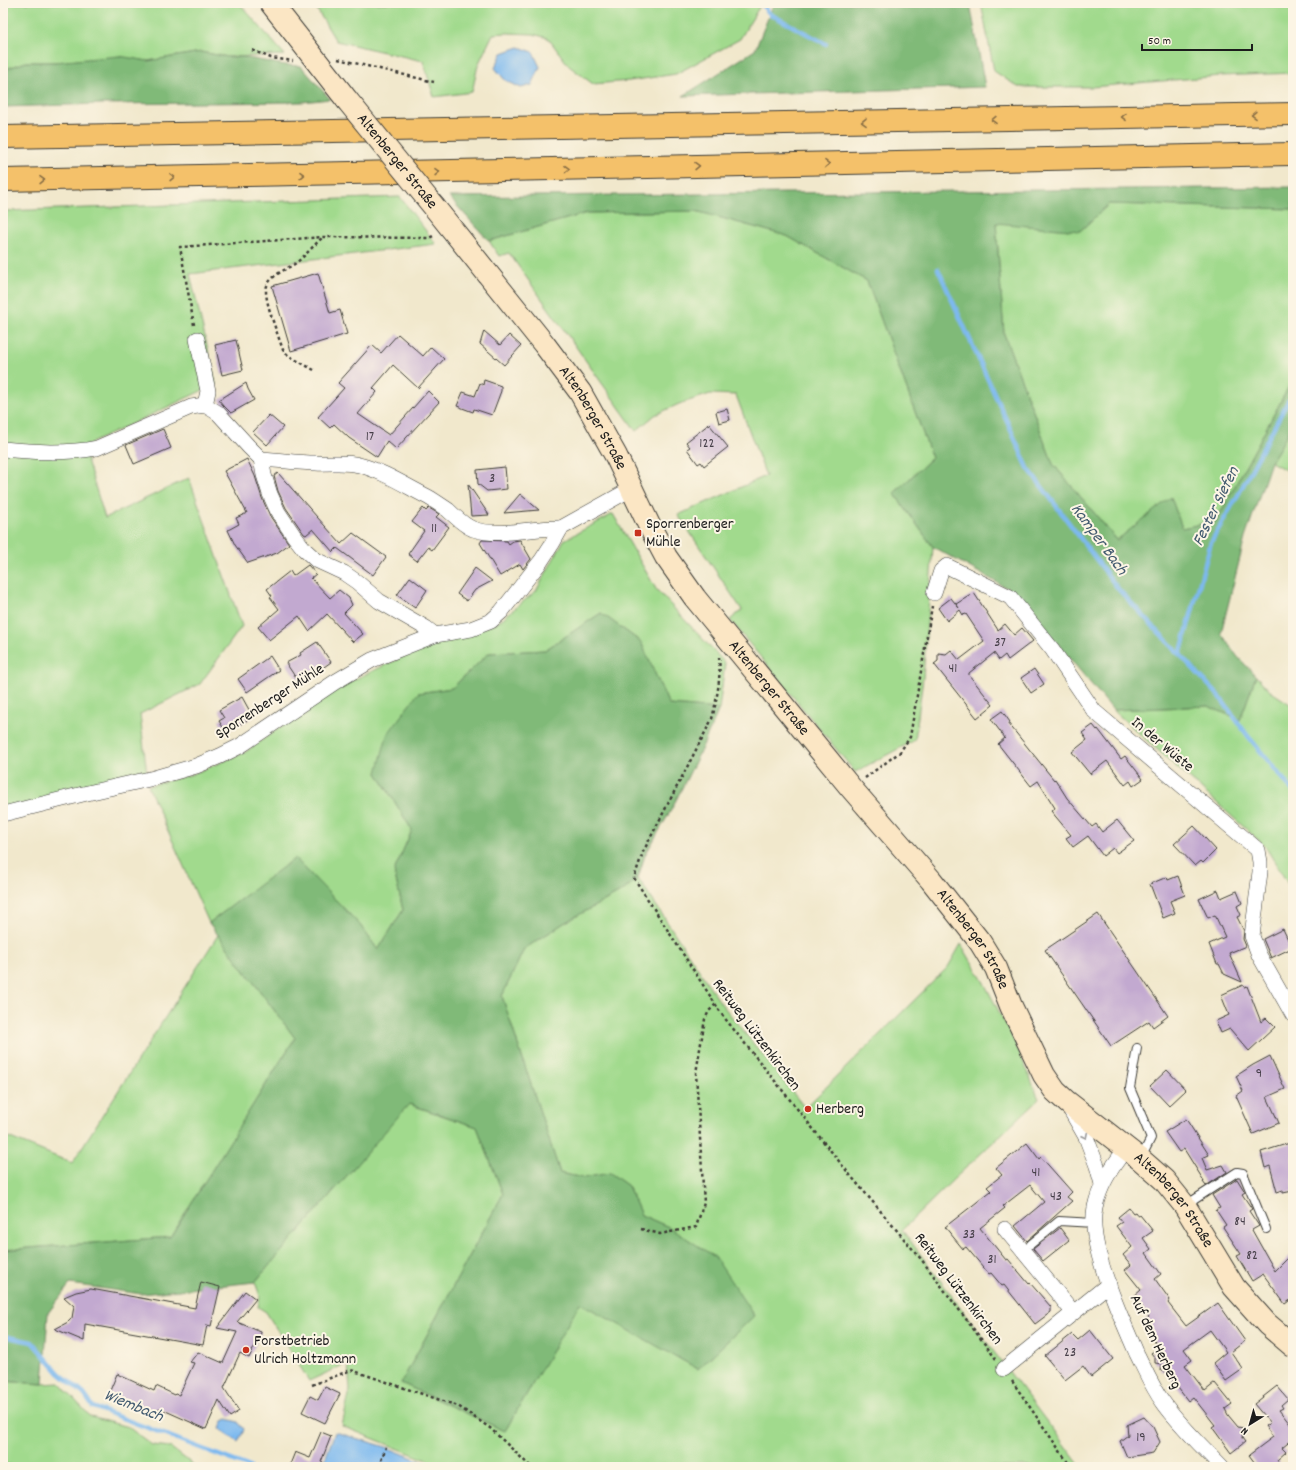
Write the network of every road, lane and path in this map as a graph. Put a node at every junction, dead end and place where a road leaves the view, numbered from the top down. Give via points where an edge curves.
1 (271, 3) edge
2 (252, 50) dead end
3 (318, 62) junction
4 (434, 82) dead end
5 (1293, 114) edge
6 (3, 137) edge
7 (1293, 154) edge
8 (3, 180) edge
9 (452, 228) junction
10 (323, 237) junction
11 (197, 339) joint
12 (314, 370) dead end
13 (205, 405) junction
14 (3, 449) edge
15 (262, 459) junction
16 (631, 488) junction
17 (561, 528) junction
18 (934, 594) joint
19 (435, 635) junction
20 (728, 637) junction
21 (851, 788) junction
22 (3, 814) edge
23 (716, 1004) junction
24 (1293, 1015) edge
25 (1137, 1048) dead end
26 (1066, 1102) junction
27 (1133, 1154) junction
28 (1102, 1184) junction
29 (1185, 1206) junction
30 (1094, 1222) junction
31 (640, 1228) dead end
32 (1005, 1229) dead end
33 (1266, 1229) dead end
34 (1031, 1244) dead end
35 (1109, 1284) junction
36 (1073, 1312) junction
37 (1293, 1346) edge
38 (1004, 1369) junction
39 (312, 1385) dead end
40 (386, 1447) dead end
41 (1068, 1464) junction
42 (379, 1466) dead end
43 (531, 1467) edge
44 (1066, 1467) edge
45 (1071, 1467) edge
46 (1222, 1467) edge

1 - 3 main road, Altenberger Straße
2 - 3 path via 271,58
3 - 4 path via 337,58
3 - 9 main road, Altenberger Straße, bridge
5 -> 6 highway
8 -> 7 highway
9 - 10 path via 429,238
9 - 16 main road, Altenberger Straße via 580,392 600,425
10 - 11 path via 180,247
10 - 12 path via 296,262 279,273 268,284 266,290 283,350
11 - 13 street via 208,391
13 - 14 street via 192,407 97,448 81,451
13 - 15 street via 218,413
15 - 17 street via 357,464 430,498 463,524 476,530 519,532 545,527
15 - 19 street via 268,488 278,512 305,550 316,560 344,573 379,601
16 - 17 street
16 - 20 main road, Altenberger Straße via 666,557 695,598
17 - 19 street, Sporrenberger Mühle via 541,560 501,612 491,621 471,629
18 - 21 path via 910,737 900,752
18 - 24 street, In der Wüste via 941,571 947,566 1010,597 1052,649 1094,711 1258,850 1260,872 1252,936 1259,955
19 - 22 street, Sporrenberger Mühle via 372,660 240,746 196,766
20 - 21 main road, Altenberger Straße
20 - 23 path, Reitweg Lützenkirchen via 719,650 721,670 712,719 643,852 634,878
21 - 26 main road, Altenberger Straße via 931,880 980,942 996,968 1044,1075
23 - 31 path via 706,1019 696,1073 704,1203 696,1227 660,1234
23 - 38 path, Reitweg Lützenkirchen via 780,1088 921,1259
25 - 27 lane via 1130,1088 1151,1138
26 - 27 main road, Altenberger Straße
26 -> 28 street via 1086,1137
27 - 28 street, Auf dem Herberg via 1108,1172
27 - 29 main road, Altenberger Straße via 1164,1180
28 - 30 street, Auf dem Herberg via 1095,1207
29 - 33 lane via 1237,1172 1243,1173
29 - 37 main road, Altenberger Straße via 1234,1287 1267,1324
30 - 34 lane via 1059,1221
30 - 35 street, Auf dem Herberg via 1099,1254
32 - 36 street
35 - 36 street, Auf dem Herberg
35 - 46 street, Auf dem Herberg via 1128,1334 1162,1401
36 - 38 street, Auf dem Herberg
38 - 41 path, Reitweg Lützenkirchen
39 - 43 path via 351,1370 458,1406 490,1428
40 - 42 path
41 - 44 path
41 - 45 path, Reitweg Lützenkirchen

